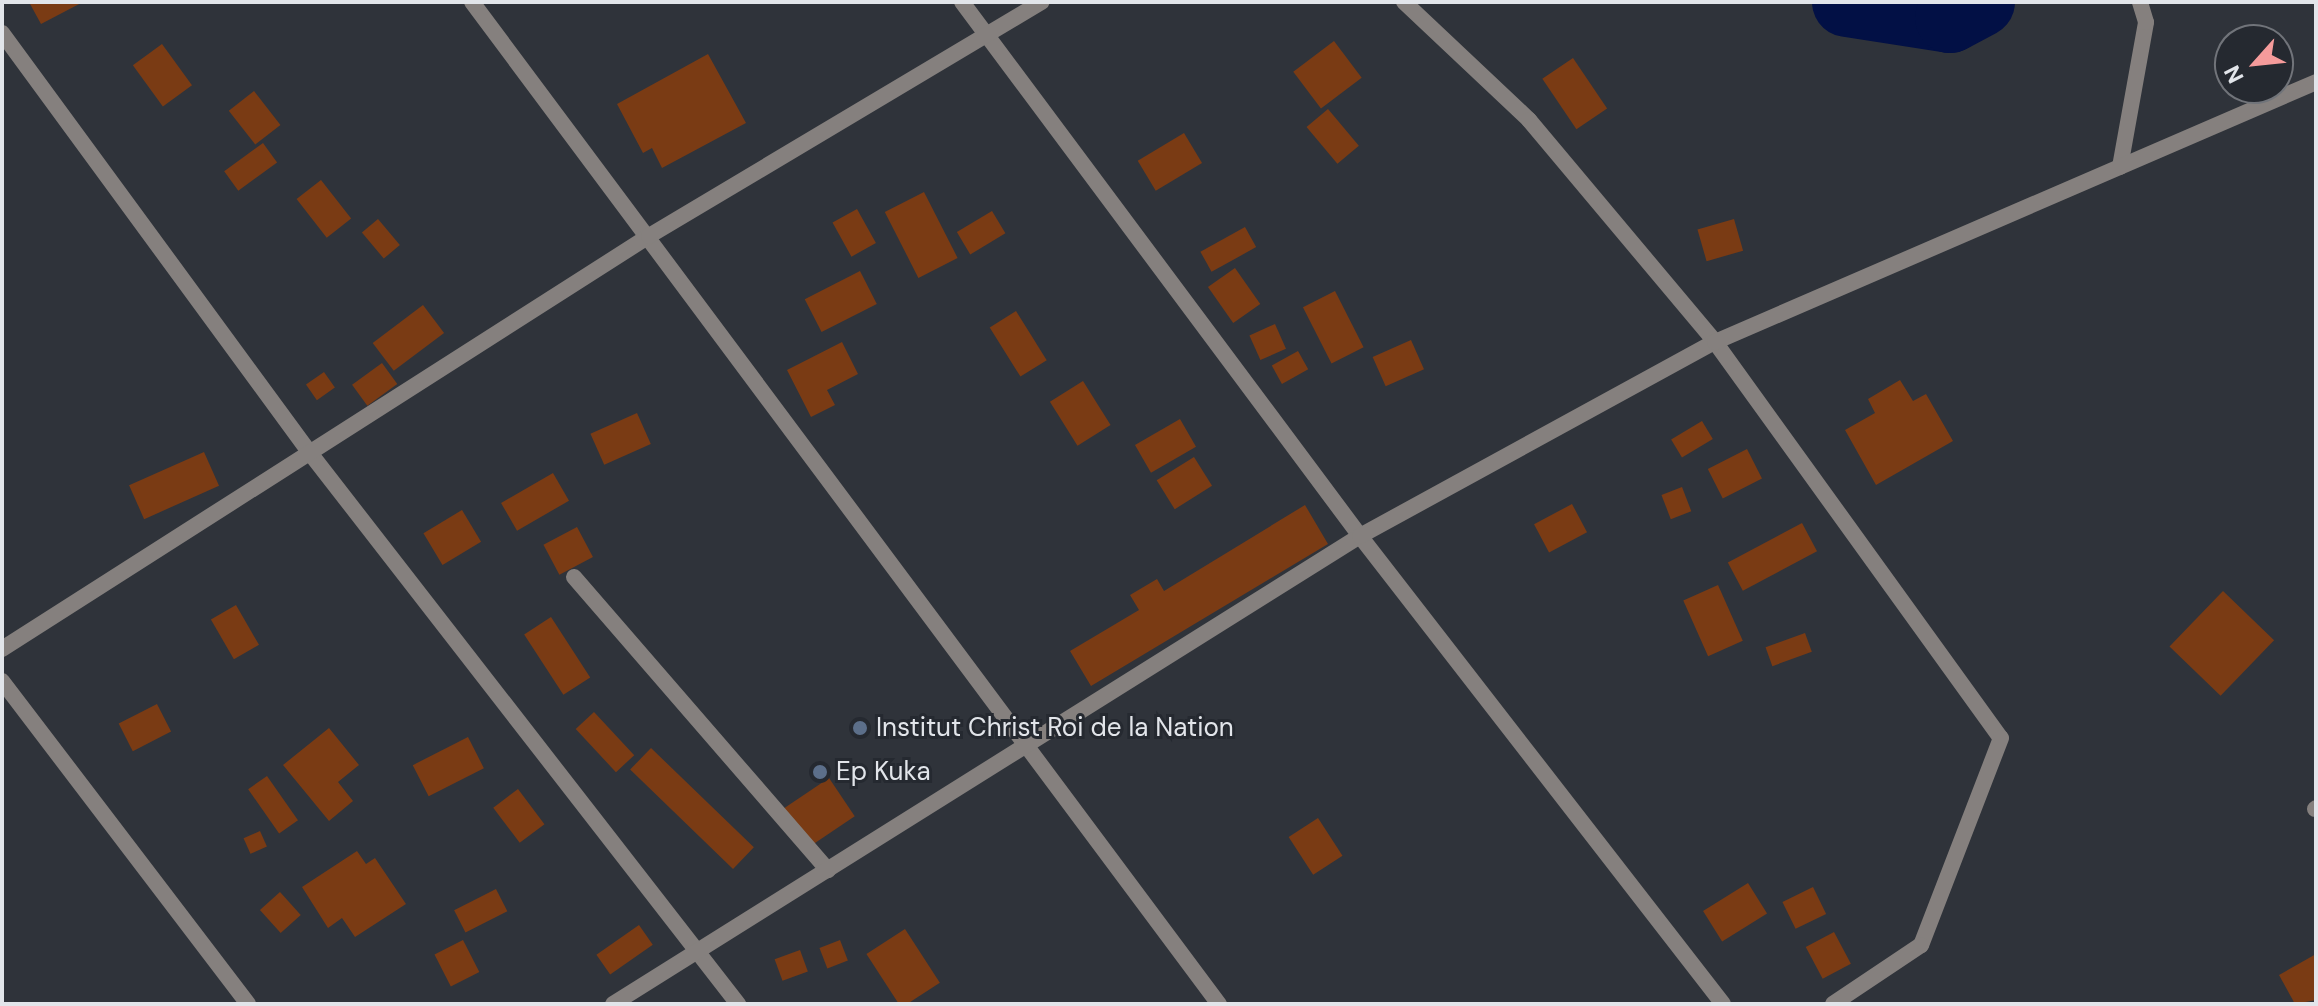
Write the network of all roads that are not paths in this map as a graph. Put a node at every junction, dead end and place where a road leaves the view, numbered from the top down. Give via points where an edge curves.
1 (472, 2) edge
2 (962, 2) edge
3 (1041, 2) edge
4 (1404, 2) edge
5 (2140, 2) edge
6 (984, 31) junction
7 (2, 33) edge
8 (2316, 82) edge
9 (2120, 167) junction
10 (649, 236) junction
11 (1715, 342) junction
12 (310, 453) junction
13 (1360, 536) junction
14 (574, 577) dead end
15 (2, 649) edge
16 (2, 681) edge
17 (1026, 746) junction
18 (828, 870) junction
19 (699, 950) junction
20 (248, 1004) edge
21 (613, 1004) edge
22 (738, 1004) edge
23 (1219, 1004) edge
24 (1723, 1004) edge
25 (1833, 1004) edge

1 - 10 street
2 - 6 street
3 - 6 street
4 - 11 street via 1529,120
5 - 9 street via 2146,22
6 - 10 street
6 - 13 street
7 - 12 street
8 - 9 street
9 - 11 street
10 - 12 street
10 - 17 street
11 - 13 street
11 - 25 street via 2001,738 1921,945
12 - 15 street
12 - 19 street
13 - 17 street
13 - 24 street
14 - 18 street
16 - 20 street
17 - 18 street
17 - 23 street
18 - 19 street
19 - 21 street
19 - 22 street

